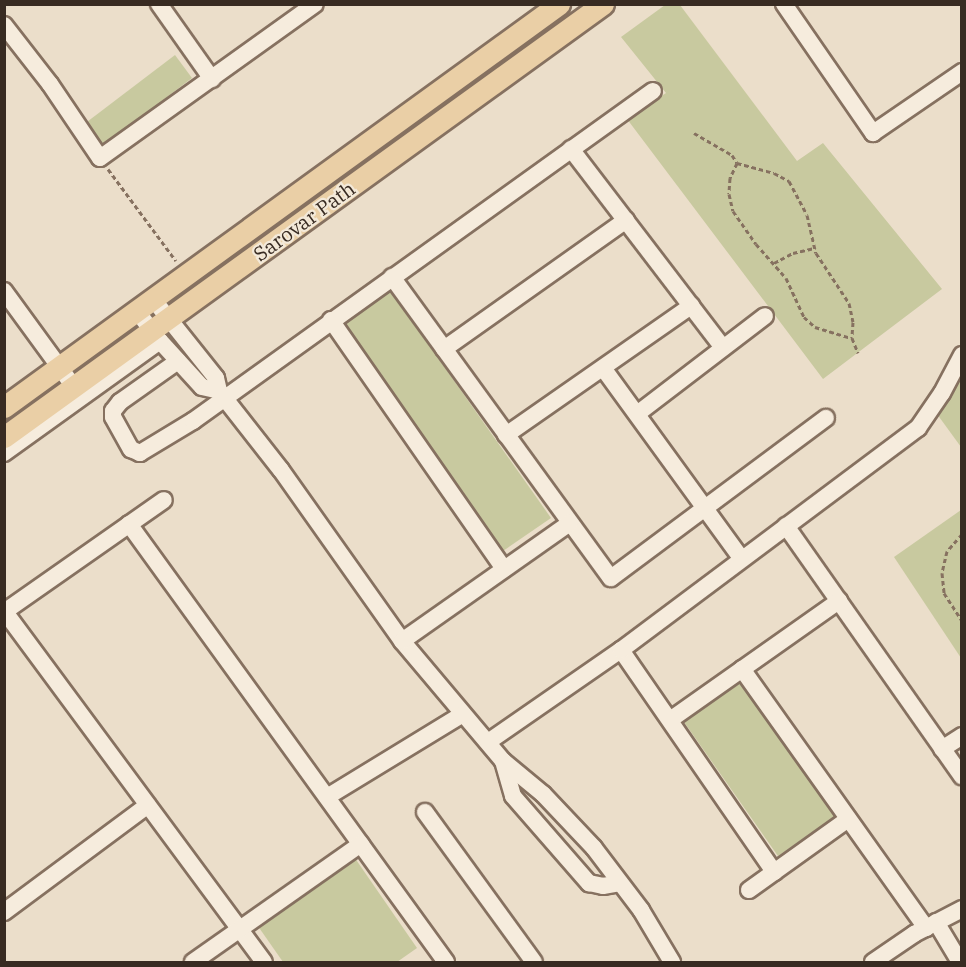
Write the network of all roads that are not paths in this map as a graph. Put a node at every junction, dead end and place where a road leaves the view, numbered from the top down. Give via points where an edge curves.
1 (159, 4) edge
2 (315, 4) edge
3 (559, 4) edge
4 (603, 4) edge
5 (784, 4) edge
6 (4, 26) edge
7 (962, 72) edge
8 (212, 79) junction
9 (653, 90) dead end
10 (571, 149) junction
11 (626, 220) junction
12 (392, 277) junction
13 (4, 291) edge
14 (145, 305) junction
15 (691, 306) junction
16 (765, 316) dead end
17 (331, 320) junction
18 (160, 330) junction
19 (723, 348) junction
20 (444, 349) junction
21 (962, 355) edge
22 (178, 361) junction
23 (60, 367) junction
24 (603, 368) junction
25 (74, 387) junction
26 (222, 395) junction
27 (4, 407) edge
28 (637, 414) junction
29 (826, 418) dead end
30 (506, 435) junction
31 (4, 437) edge
32 (4, 453) edge
33 (164, 500) dead end
34 (705, 508) junction
35 (570, 523) junction
36 (129, 524) junction
37 (786, 526) junction
38 (741, 558) junction
39 (504, 569) junction
40 (839, 601) junction
41 (5, 612) edge
42 (402, 641) junction
43 (621, 650) junction
44 (742, 669) junction
45 (463, 714) junction
46 (670, 720) junction
47 (962, 736) edge
48 (488, 742) junction
49 (942, 748) junction
50 (502, 761) junction
51 (962, 776) edge
52 (327, 797) junction
53 (148, 806) junction
54 (425, 812) dead end
55 (848, 819) junction
56 (361, 844) junction
57 (774, 872) junction
58 (621, 883) junction
59 (749, 890) dead end
60 (962, 909) edge
61 (4, 912) edge
62 (931, 925) junction
63 (239, 929) junction
64 (438, 960) edge
65 (193, 963) edge
66 (264, 963) edge
67 (534, 963) edge
68 (672, 963) edge
69 (873, 963) edge
70 (960, 963) edge

1 - 8 street
2 - 8 street
3 - 14 main road, Sarovar Path
4 - 18 main road, Sarovar Path
5 - 7 street via 873,133
6 - 8 street via 50,84 100,158
9 - 10 street
10 - 11 street
10 - 12 street
11 - 15 street
11 - 20 street
12 - 17 street
12 - 20 street
13 - 23 street
14 - 18 street
14 - 23 main road, Sarovar Path
15 - 19 street
15 - 24 street
16 - 19 street
17 - 26 street
17 - 39 street
18 - 22 street
18 - 25 main road, Sarovar Path
18 - 26 street via 216,378
18 - 32 street
19 - 28 street
20 - 30 street
21 - 37 street via 918,428
22 - 26 street via 202,387
22 - 26 street via 113,411 131,449 140,453 150,448
23 - 25 street
23 - 27 main road, Sarovar Path
24 - 28 street
24 - 30 street
25 - 31 main road, Sarovar Path
26 - 42 street via 281,470
28 - 34 street
29 - 34 street
30 - 35 street
33 - 36 street
34 - 35 street via 612,578
34 - 38 street
35 - 39 street
36 - 41 street
36 - 52 street
37 - 38 street
37 - 40 street
38 - 43 street
39 - 42 street
40 - 44 street
40 - 49 street
41 - 53 street
42 - 45 street
43 - 46 street
43 - 48 street
44 - 46 street
44 - 55 street
45 - 48 street
45 - 52 street
46 - 57 street
47 - 49 street
48 - 50 street
49 - 51 street
50 - 58 street via 543,794
50 - 58 street via 513,796 589,883
52 - 56 street
53 - 61 street
53 - 63 street
54 - 67 street
55 - 57 street
55 - 62 street
56 - 63 street
56 - 64 street
57 - 59 street
58 - 68 street
60 - 62 street
62 - 69 street
62 - 70 street
63 - 65 street
63 - 66 street

